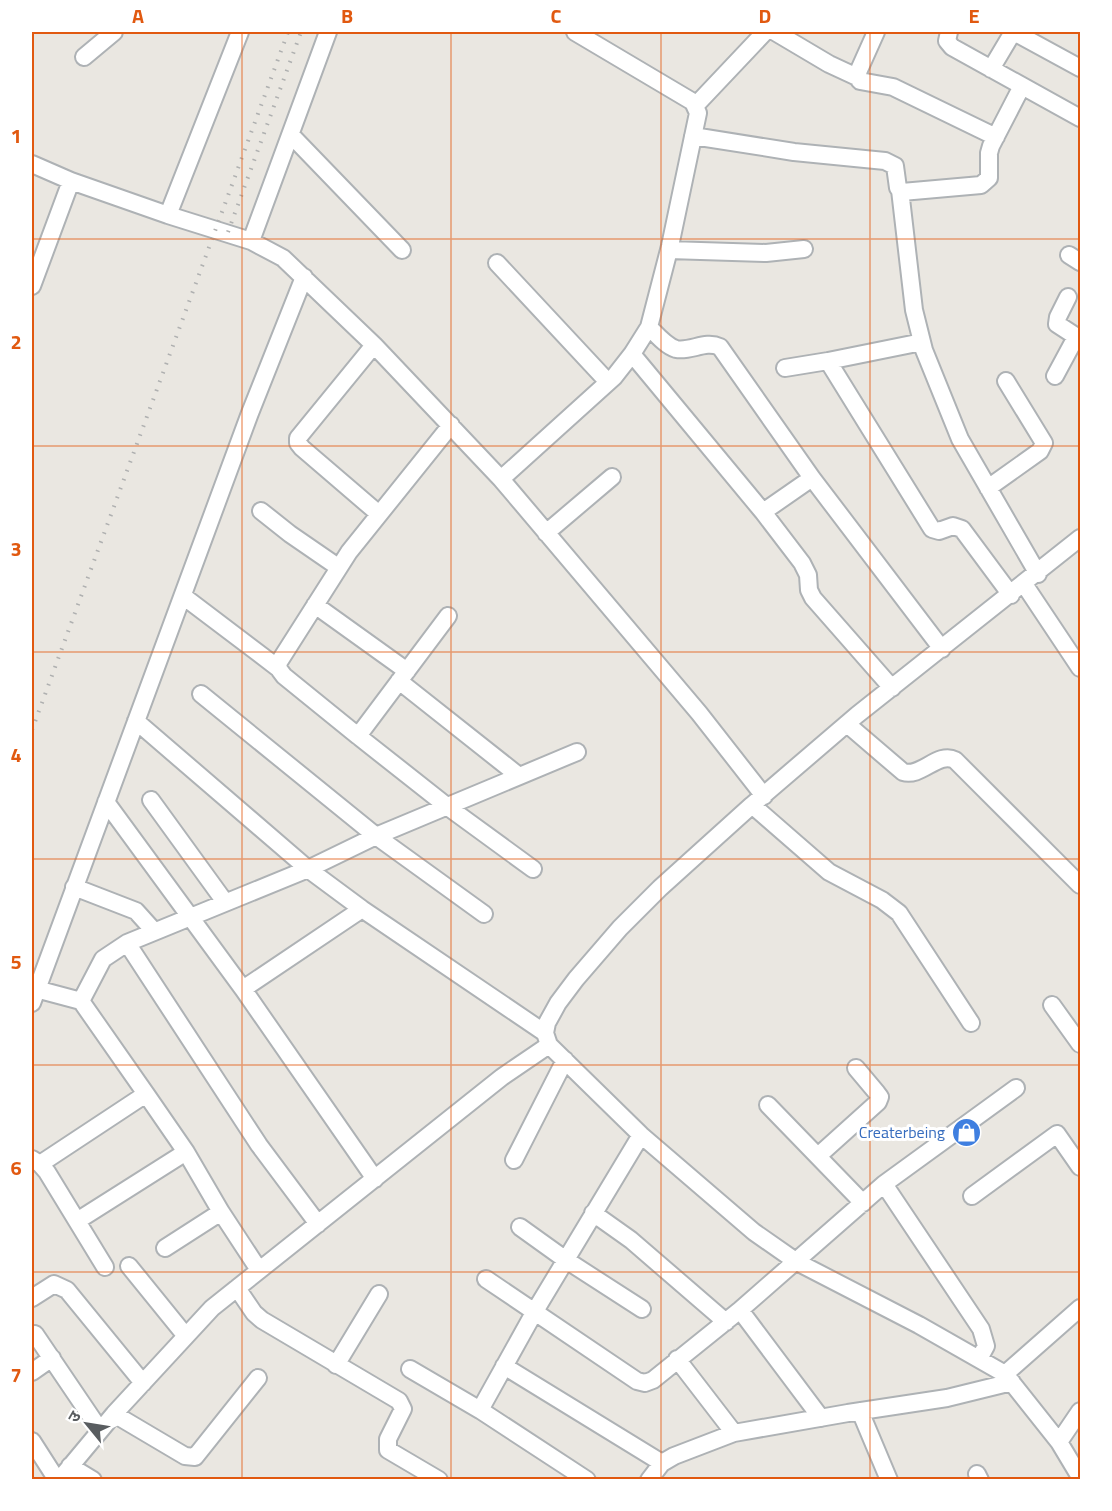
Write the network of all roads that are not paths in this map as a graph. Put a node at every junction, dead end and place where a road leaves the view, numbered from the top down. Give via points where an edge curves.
1 (114, 32) edge
2 (240, 32) edge
3 (328, 32) edge
4 (575, 32) edge
5 (765, 32) edge
6 (775, 32) edge
7 (876, 32) edge
8 (949, 32) edge
9 (1013, 32) edge
10 (84, 57) dead end
11 (991, 69) junction
12 (1080, 69) edge
13 (857, 77) junction
14 (1022, 86) junction
15 (696, 105) junction
16 (1080, 118) edge
17 (291, 135) junction
18 (693, 136) junction
19 (996, 137) junction
20 (32, 165) edge
21 (71, 181) junction
22 (900, 190) junction
23 (168, 215) junction
24 (251, 241) junction
25 (804, 249) dead end
26 (402, 250) dead end
27 (669, 250) junction
28 (497, 263) dead end
29 (304, 277) junction
30 (32, 286) edge
31 (1068, 297) dead end
32 (649, 327) junction
33 (1078, 338) edge
34 (921, 342) junction
35 (374, 345) junction
36 (632, 354) junction
37 (828, 361) junction
38 (785, 368) dead end
39 (1055, 376) dead end
40 (1006, 381) dead end
41 (608, 382) junction
42 (451, 425) junction
43 (612, 477) dead end
44 (501, 478) junction
45 (812, 478) junction
46 (987, 488) junction
47 (261, 511) dead end
48 (763, 512) junction
49 (379, 514) junction
50 (546, 532) junction
51 (1080, 538) edge
52 (338, 567) junction
53 (1038, 574) junction
54 (1024, 584) junction
55 (1011, 595) junction
56 (183, 596) junction
57 (315, 605) junction
58 (448, 616) dead end
59 (942, 649) junction
60 (278, 668) junction
61 (1080, 668) edge
62 (403, 676) junction
63 (892, 688) junction
64 (201, 694) dead end
65 (136, 721) junction
66 (847, 724) junction
67 (358, 736) junction
68 (577, 752) dead end
69 (519, 776) junction
70 (151, 800) dead end
71 (758, 800) junction
72 (106, 802) junction
73 (448, 807) junction
74 (376, 836) junction
75 (308, 869) junction
76 (533, 869) dead end
77 (1080, 885) edge
78 (74, 887) junction
79 (225, 902) junction
80 (362, 909) junction
81 (484, 914) dead end
82 (190, 916) junction
83 (154, 931) junction
84 (127, 943) junction
85 (243, 989) junction
86 (34, 996) edge
87 (81, 1002) junction
88 (1052, 1005) dead end
89 (971, 1023) dead end
90 (547, 1039) junction
91 (1080, 1044) edge
92 (565, 1060) junction
93 (856, 1068) dead end
94 (1016, 1088) dead end
95 (146, 1094) junction
96 (768, 1105) dead end
97 (641, 1135) junction
98 (186, 1152) junction
99 (818, 1156) junction
100 (514, 1160) dead end
101 (36, 1161) edge
102 (1080, 1167) edge
103 (375, 1179) junction
104 (884, 1184) junction
105 (972, 1196) dead end
106 (863, 1203) junction
107 (221, 1212) junction
108 (593, 1213) junction
109 (77, 1221) junction
110 (318, 1224) junction
111 (520, 1227) dead end
112 (165, 1248) dead end
113 (566, 1260) junction
114 (797, 1262) junction
115 (129, 1266) dead end
116 (105, 1267) dead end
117 (259, 1270) junction
118 (486, 1279) dead end
119 (237, 1288) junction
120 (379, 1294) dead end
121 (32, 1298) edge
122 (1080, 1308) edge
123 (642, 1309) dead end
124 (740, 1310) junction
125 (535, 1311) junction
126 (726, 1322) junction
127 (35, 1334) dead end
128 (185, 1335) junction
129 (52, 1359) junction
130 (677, 1359) junction
131 (979, 1359) junction
132 (336, 1365) junction
133 (504, 1366) junction
134 (410, 1368) dead end
135 (32, 1372) edge
136 (258, 1377) dead end
137 (1009, 1378) junction
138 (142, 1383) junction
139 (480, 1410) junction
140 (860, 1411) junction
141 (1080, 1411) edge
142 (114, 1414) junction
143 (821, 1418) junction
144 (100, 1430) junction
145 (734, 1433) junction
146 (32, 1440) edge
147 (1059, 1442) junction
148 (662, 1463) junction
149 (70, 1466) junction
150 (429, 1477) edge
151 (1080, 1477) edge
152 (58, 1479) edge
153 (93, 1479) edge
154 (587, 1479) edge
155 (650, 1479) edge
156 (889, 1479) edge

1 - 10 street
2 - 23 street
3 - 17 street
4 - 15 street
5 - 15 street
6 - 13 street
7 - 13 street
8 - 11 street via 949,45
9 - 11 street
9 - 12 street
11 - 14 street
13 - 19 street via 907,93
14 - 16 street
14 - 19 street
15 - 18 street
17 - 24 street
17 - 26 street
18 - 22 street via 885,162 895,166
18 - 27 street
19 - 22 street via 989,153 990,173 985,183 905,193
20 - 21 street
21 - 23 street
21 - 30 street
22 - 34 street
23 - 24 street
24 - 29 street via 283,258
25 - 27 street via 766,253
27 - 32 street
28 - 41 street
29 - 35 street
29 - 56 street
31 - 33 street via 1056,321
32 - 36 street
32 - 45 street via 676,349 710,344 720,347
33 - 39 street
34 - 37 street
34 - 46 street via 960,439
35 - 42 street
35 - 49 street via 298,438 298,443
36 - 41 street
36 - 48 street
37 - 38 street
37 - 55 street via 932,529 962,529
40 - 46 street via 1042,439 1043,447
41 - 44 street
42 - 44 street
42 - 49 street
43 - 50 street
44 - 50 street
45 - 48 street
45 - 59 street
46 - 53 street
47 - 52 street
48 - 63 street via 805,568 813,598
49 - 52 street
50 - 71 street via 699,713
51 - 53 street
52 - 57 street
53 - 54 street
54 - 55 street
54 - 61 street
55 - 59 street
56 - 60 street
56 - 65 street
57 - 60 street
57 - 62 street
58 - 62 street
59 - 63 street
60 - 67 street
62 - 67 street
62 - 69 street
63 - 66 street
64 - 74 street
65 - 72 street
65 - 75 street
66 - 71 street
66 - 77 street via 903,772 914,772 946,757 955,760
67 - 73 street
68 - 69 street
69 - 73 street
70 - 79 street
71 - 89 street via 829,872 882,900 898,913
71 - 90 street via 620,928 558,1004 548,1023
72 - 78 street
72 - 82 street
73 - 74 street
73 - 76 street
74 - 75 street
74 - 81 street
75 - 79 street
75 - 80 street
78 - 83 street via 136,911
78 - 86 street
79 - 82 street
80 - 85 street
80 - 90 street
82 - 83 street
82 - 85 street
83 - 84 street
84 - 87 street via 103,958
84 - 110 street via 260,1146
85 - 103 street
86 - 87 street
87 - 95 street
88 - 91 street
90 - 92 street
90 - 103 street
92 - 97 street
92 - 100 street
93 - 99 street via 880,1097 878,1102
94 - 104 street
95 - 98 street
95 - 101 street
96 - 99 street
97 - 108 street
97 - 114 street via 754,1232
98 - 107 street
98 - 109 street
99 - 106 street
101 - 109 street
102 - 105 street via 1057,1134
103 - 110 street
104 - 106 street
104 - 131 street via 981,1329 986,1346
106 - 114 street
107 - 112 street
107 - 117 street
108 - 113 street
108 - 126 street
109 - 116 street
110 - 117 street
111 - 113 street
113 - 123 street
113 - 125 street
114 - 124 street
114 - 131 street
115 - 128 street
117 - 119 street
118 - 125 street
119 - 128 street
119 - 132 street via 262,1320
120 - 132 street
121 - 138 street via 54,1284 67,1290
122 - 137 street
124 - 126 street
124 - 143 street
125 - 130 street via 645,1383
125 - 133 street
126 - 130 street
127 - 129 street
128 - 138 street
129 - 135 street
129 - 144 street
130 - 145 street
131 - 137 street
132 - 150 street via 399,1401 403,1409 386,1445 392,1454
133 - 139 street
133 - 148 street
134 - 139 street
136 - 142 street via 195,1457 185,1456
137 - 140 street via 947,1398
137 - 147 street
138 - 142 street
139 - 154 street
140 - 143 street
140 - 156 street
141 - 147 street
142 - 144 street
143 - 145 street
144 - 149 street
145 - 148 street
146 - 152 street
147 - 151 street
148 - 155 street
149 - 152 street
149 - 153 street

